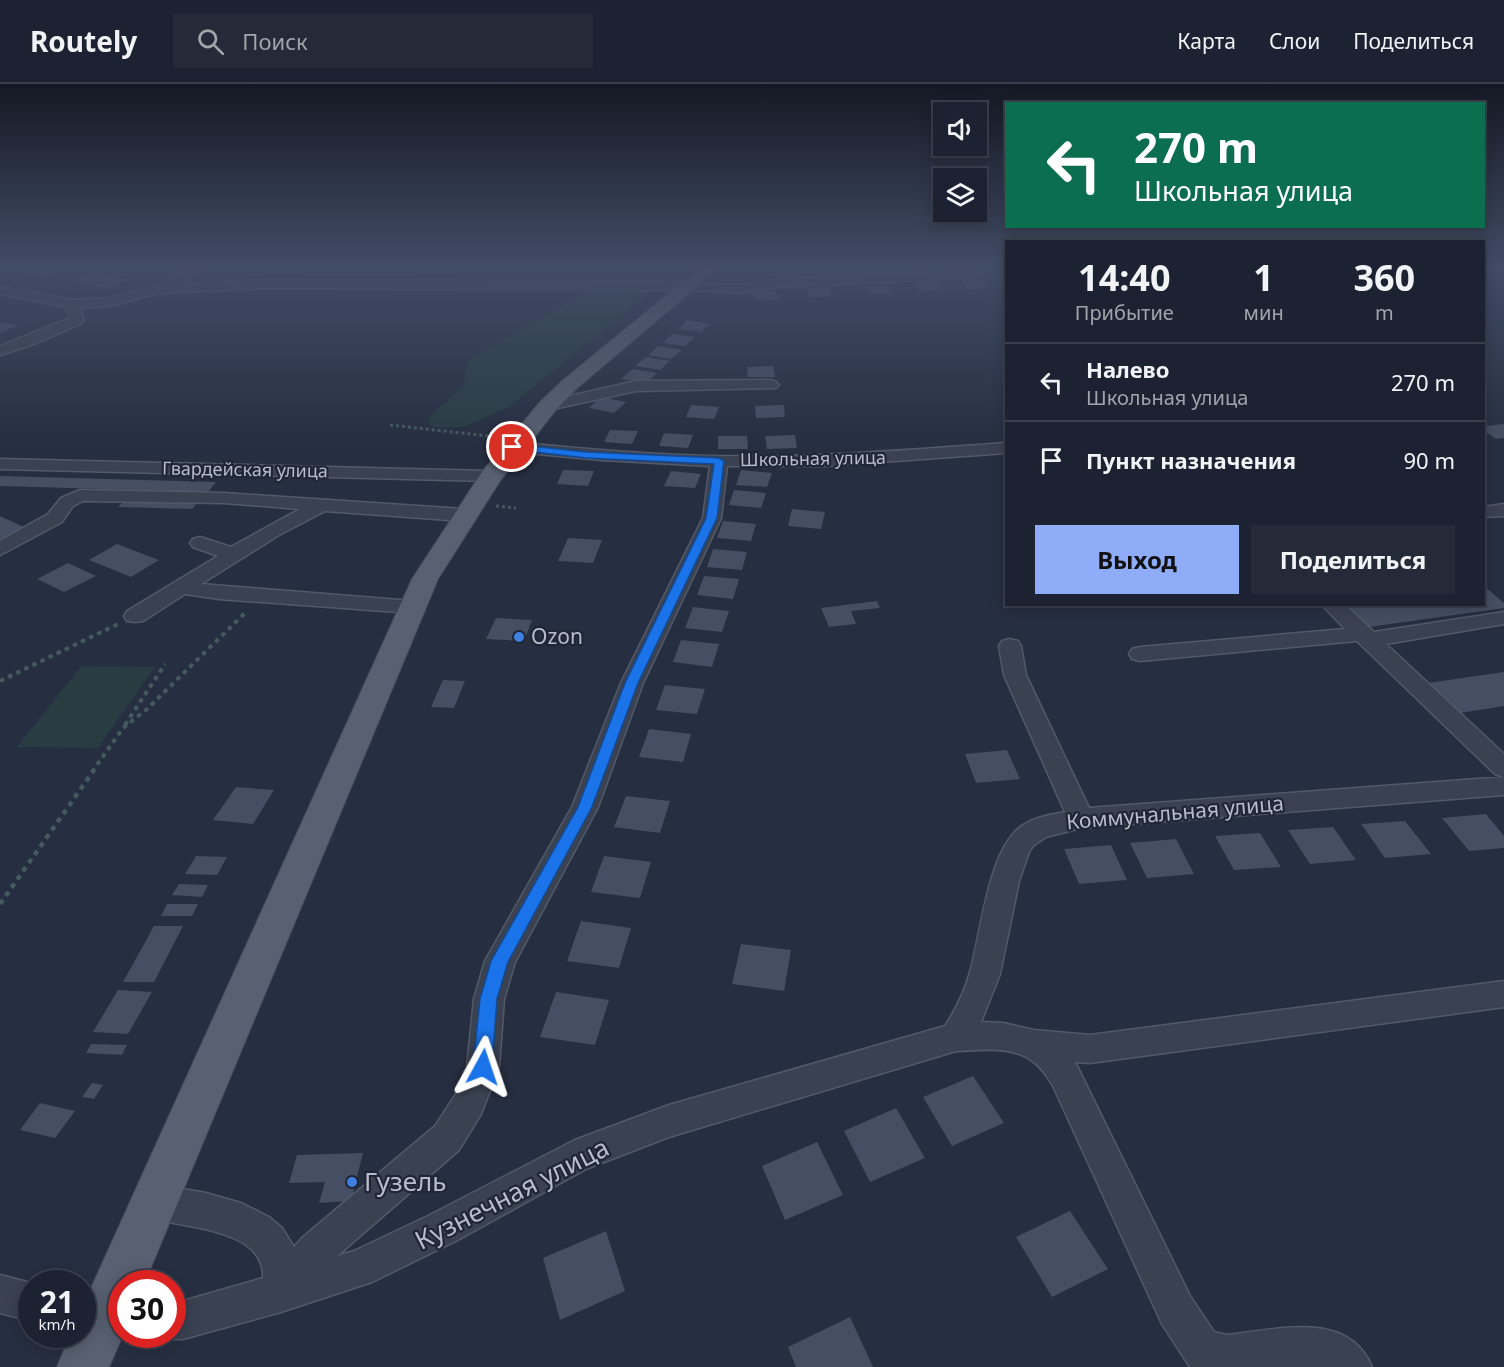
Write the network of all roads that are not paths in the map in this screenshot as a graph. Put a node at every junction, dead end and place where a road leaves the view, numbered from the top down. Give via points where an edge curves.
1 (63, 327) edge
2 (640, 327) edge
3 (0, 351) edge
4 (771, 385) dead end
5 (549, 405) junction
6 (516, 443) junction
7 (1005, 448) edge
8 (719, 461) junction
9 (0, 464) edge
10 (489, 476) junction
11 (322, 505) junction
12 (1504, 510) edge
13 (1485, 512) edge
14 (463, 515) junction
15 (200, 543) dead end
16 (0, 549) edge
17 (234, 555) junction
18 (183, 588) junction
19 (1333, 606) edge
20 (412, 608) junction
21 (135, 616) road end
22 (1504, 618) edge
23 (1365, 637) junction
24 (1010, 646) dead end
25 (1140, 654) dead end
26 (1504, 768) edge
27 (1504, 786) edge
28 (1081, 818) junction
29 (1504, 994) edge
30 (956, 1036) junction
31 (1029, 1043) junction
32 (154, 1202) junction
33 (281, 1293) junction
34 (0, 1294) edge
35 (18, 1298) edge
36 (102, 1318) edge
37 (186, 1319) edge
38 (1207, 1358) edge
39 (83, 1367) edge
40 (1352, 1367) edge

1 - 3 street
2 - 5 main road
4 - 5 street via 636,386
5 - 6 main road
6 - 8 street, Школьная улица via 586,455
6 - 10 main road
7 - 8 street, Школьная улица via 869,459
8 - 33 street via 712,518 632,683 585,807 500,961 489,999 483,1067 469,1103 447,1138 315,1251
9 - 10 street, Гвардейская улица
10 - 14 main road
11 - 14 street
11 - 16 street via 80,495 67,502 55,518
11 - 17 street
12 - 13 street
14 - 20 main road
15 - 17 street
17 - 18 street
18 - 20 street
18 - 21 street
19 - 23 street
20 - 32 main road
22 - 23 street
23 - 25 street
23 - 26 street
24 - 28 street via 1015,675
27 - 28 street, Коммунальная улица
28 - 30 street, Коммунальная улица via 1036,829 1023,839 1008,872 985,975 972,1012
29 - 31 street, Кузнечная улица via 1090,1049
30 - 31 street, Кузнечная улица via 997,1036
30 - 33 street, Кузнечная улица via 658,1125 575,1157 359,1269
31 - 38 street via 1046,1052 1065,1075 1176,1310
32 - 33 street via 240,1220 268,1238 281,1257
32 - 36 main road
33 - 37 street, Кузнечная улица
34 - 35 street
36 - 39 main road
38 - 40 street via 1316,1346 1340,1354

